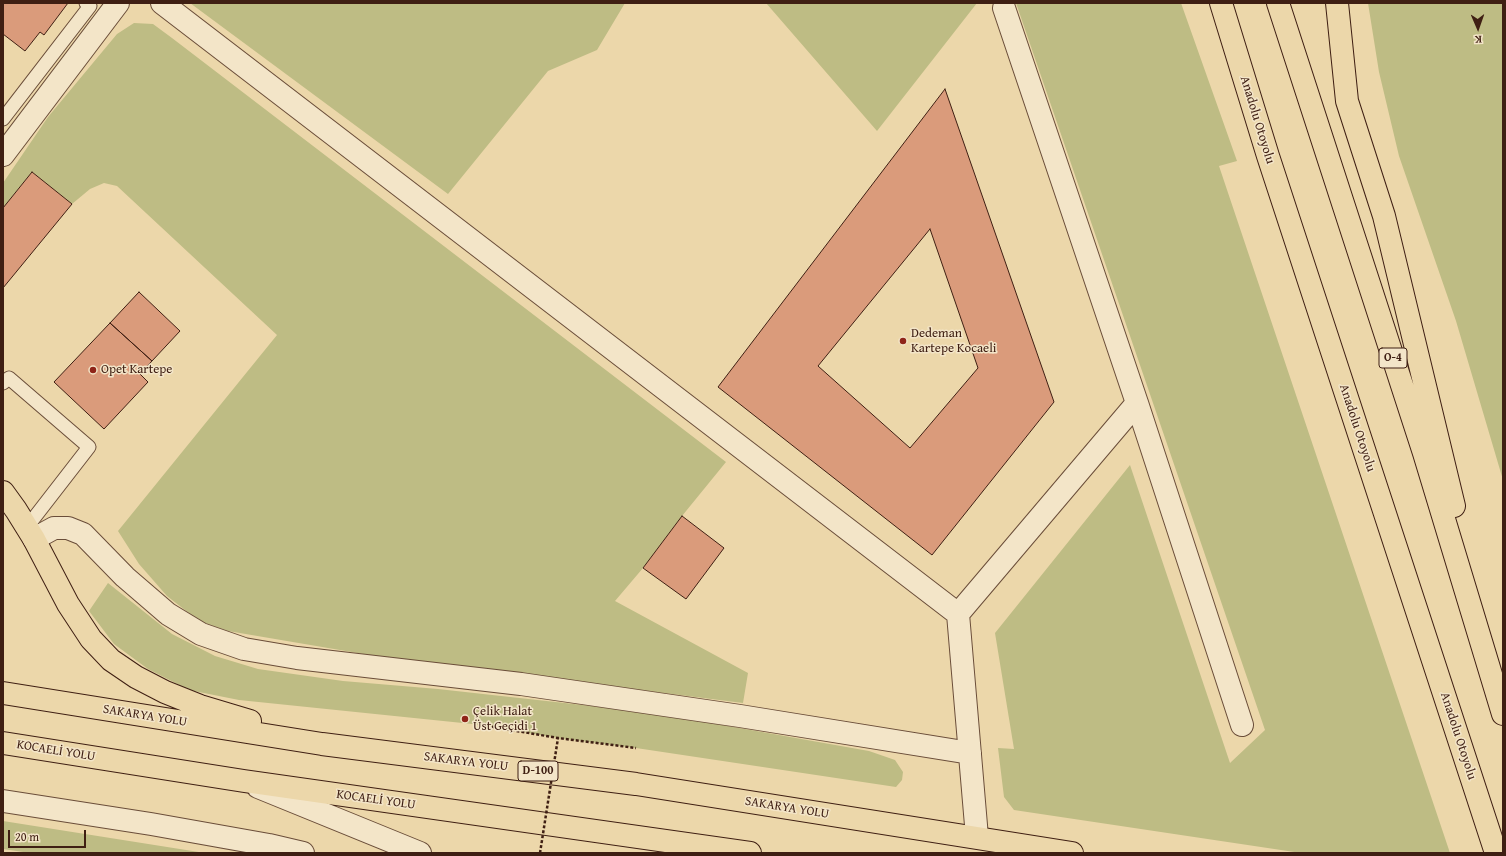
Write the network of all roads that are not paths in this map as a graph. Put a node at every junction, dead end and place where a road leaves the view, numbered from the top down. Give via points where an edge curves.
1 (86, 3) edge
2 (118, 3) edge
3 (162, 3) edge
4 (1221, 3) edge
5 (1278, 3) edge
6 (1337, 3) edge
7 (1004, 8) dead end
8 (3, 119) edge
9 (3, 155) edge
10 (3, 382) edge
11 (1137, 403) junction
12 (3, 492) edge
13 (30, 533) junction
14 (958, 614) junction
15 (3, 693) edge
16 (1503, 707) edge
17 (1503, 714) edge
18 (1242, 725) dead end
19 (3, 742) edge
20 (322, 744) junction
21 (970, 753) junction
22 (244, 781) junction
23 (3, 801) edge
24 (977, 837) junction
25 (697, 845) junction
26 (1494, 845) edge
27 (303, 853) edge
28 (420, 853) edge
29 (731, 853) edge
30 (750, 853) edge
31 (1072, 853) edge

1 - 8 lane via 90,6
2 - 9 street
3 - 14 street
4 - 26 highway, Anadolu Otoyolu via 1273,171
5 - 17 highway, O-4 via 1424,453
6 - 16 highway via 1347,101 1384,216
7 - 11 street
10 - 13 lane via 9,378 89,446
11 - 14 street
11 - 18 street
12 - 13 highway
13 - 20 highway via 68,604 91,639 111,660 165,692 200,706
13 - 21 street via 68,528 83,534 125,577 168,614 201,634 244,649 732,714
14 - 21 street
15 - 20 highway, SAKARYA YOLU / D-100
19 - 22 highway, KOCAELİ YOLU
20 - 24 highway, SAKARYA YOLU / D-100 via 636,784
21 - 24 street
22 - 25 highway, KOCAELİ YOLU
22 - 28 street
23 - 27 street via 151,824
24 - 31 highway, SAKARYA YOLU / D-100
25 - 29 highway
25 - 30 highway, KOCAELİ YOLU

